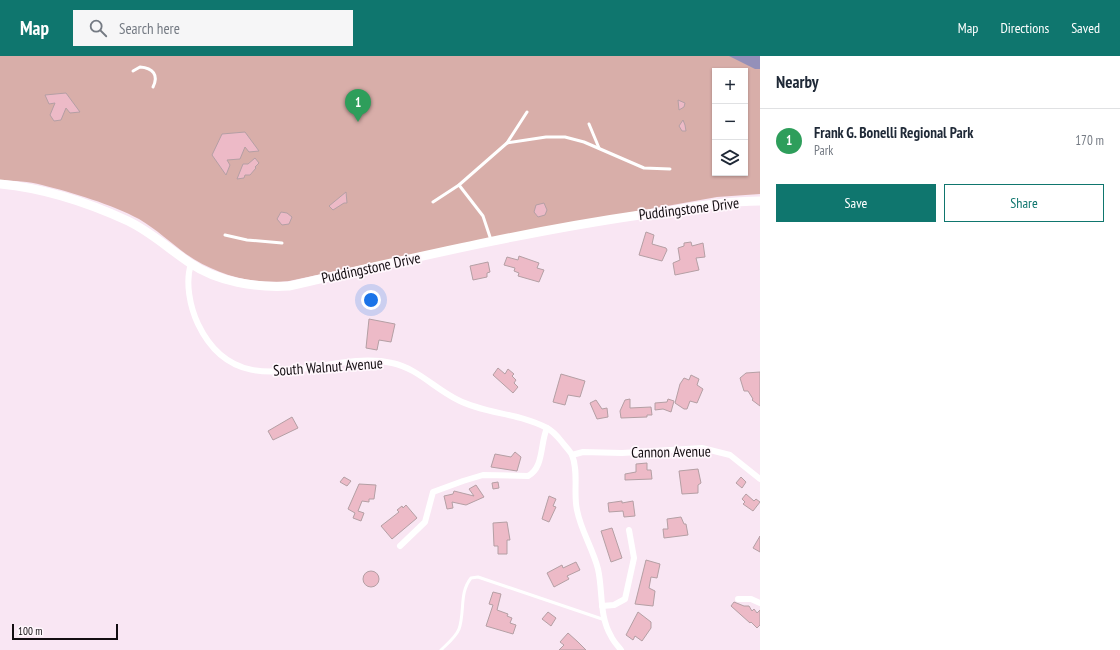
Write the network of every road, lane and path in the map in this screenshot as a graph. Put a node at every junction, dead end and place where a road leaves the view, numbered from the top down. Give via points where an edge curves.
1 (133, 71) dead end
2 (153, 87) dead end
3 (526, 112) dead end
4 (589, 124) dead end
5 (507, 143) junction
6 (599, 148) junction
7 (670, 169) dead end
8 (0, 184) edge
9 (459, 185) junction
10 (760, 201) edge
11 (433, 202) dead end
12 (225, 235) dead end
13 (491, 242) junction
14 (282, 243) dead end
15 (191, 264) junction
16 (547, 428) junction
17 (572, 455) junction
18 (760, 479) edge
19 (629, 530) dead end
20 (400, 546) dead end
21 (738, 599) dead end
22 (760, 603) edge
23 (602, 606) junction
24 (605, 620) junction
25 (441, 650) edge
26 (621, 650) edge

1 - 2 lane via 140,67 152,70 156,75
3 - 5 lane
4 - 6 lane
5 - 6 lane via 565,137
5 - 9 lane
6 - 7 lane via 644,168
8 - 15 street, Puddingstone Drive via 32,189 128,221
9 - 11 lane
9 - 13 lane via 483,216
10 - 13 street, Puddingstone Drive via 603,220
12 - 14 lane
13 - 15 street, Puddingstone Drive via 281,286 266,287 242,283 204,271
15 - 16 street, South Walnut Avenue via 187,274 197,322 216,352 231,362 250,369 290,372 327,364 392,362 411,369 459,401
16 - 17 street, South Walnut Avenue
16 - 20 street via 542,442 540,462 531,474 483,475 433,492 426,522
17 - 18 street, Cannon Avenue via 583,452 622,453 702,448 730,455
17 - 23 street via 576,509 598,567
19 - 23 street via 634,558 625,599 614,605
21 - 22 street via 752,599
23 - 24 street
24 - 25 lane via 486,580 471,578 464,587 459,630
24 - 26 street via 610,636

